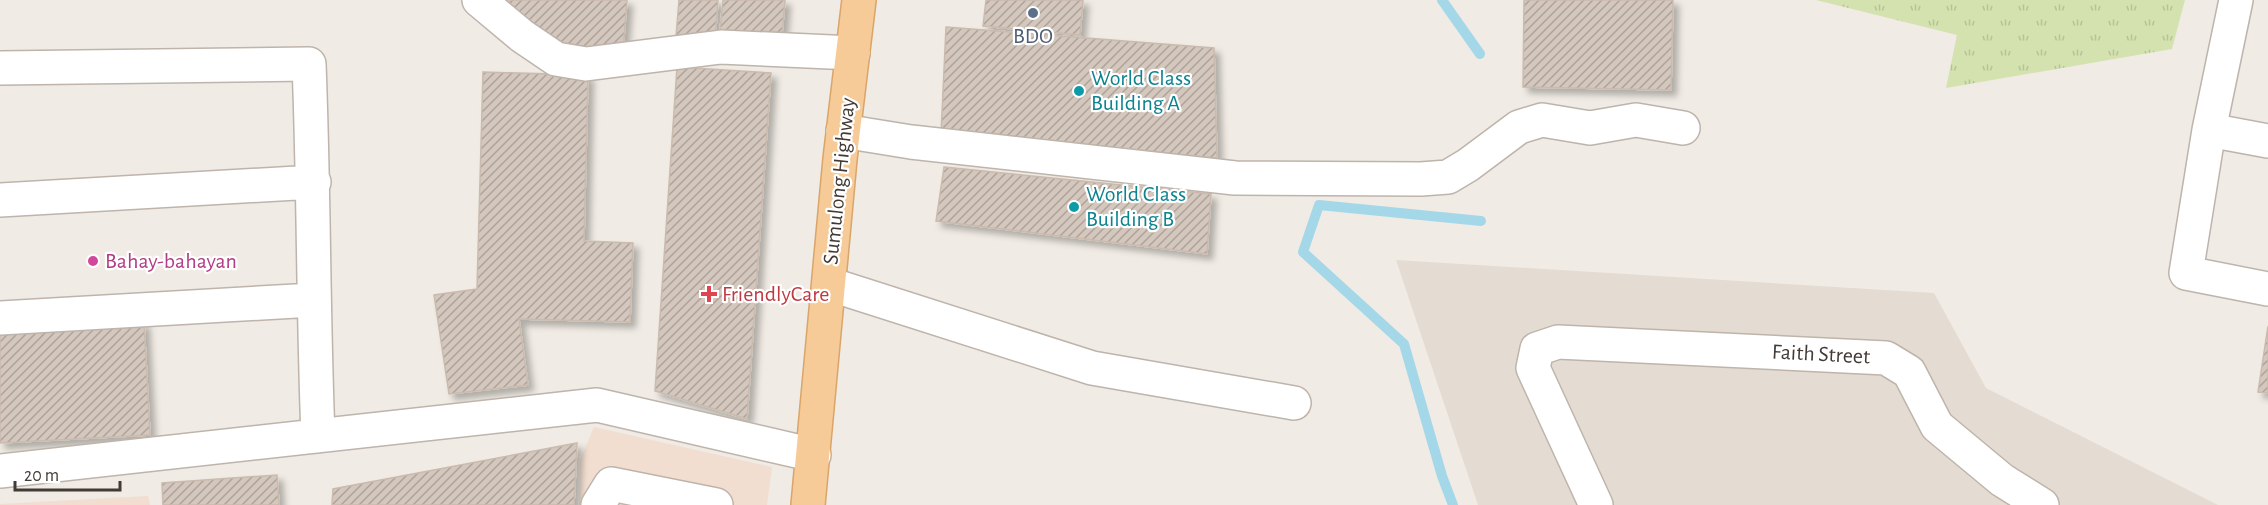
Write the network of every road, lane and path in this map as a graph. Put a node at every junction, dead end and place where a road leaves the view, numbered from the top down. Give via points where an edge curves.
1 (479, 0) edge
2 (859, 0) edge
3 (2236, 0) edge
4 (853, 53) junction
5 (0, 68) edge
6 (1683, 128) dead end
7 (2209, 130) junction
8 (843, 131) junction
9 (2268, 141) edge
10 (314, 182) junction
11 (0, 200) edge
12 (829, 284) junction
13 (2268, 289) edge
14 (313, 300) junction
15 (0, 318) edge
16 (1294, 403) dead end
17 (318, 436) junction
18 (814, 455) junction
19 (0, 471) edge
20 (604, 494) edge
21 (716, 505) edge
22 (808, 505) edge
23 (1596, 505) edge
24 (2042, 505) edge

1 - 4 street via 556,58 586,64 721,47
2 - 4 main road, Sumulong Highway
3 - 7 street
4 - 8 main road, Sumulong Highway
5 - 10 street via 309,64
6 - 8 street via 1636,120 1590,128 1542,120 1519,126 1448,177 1421,179 1234,178
7 - 9 street
7 - 13 street via 2186,273
8 - 12 main road, Sumulong Highway
10 - 11 street
10 - 14 street
12 - 16 street via 1092,368
12 - 18 main road, Sumulong Highway
14 - 15 street
14 - 17 street
17 - 18 street via 597,405
17 - 19 street
18 - 22 main road, Sumulong Highway
20 - 21 street
23 - 24 street, Faith Street via 1533,368 1537,349 1558,342 1886,358 1910,372 1937,426 2002,480

